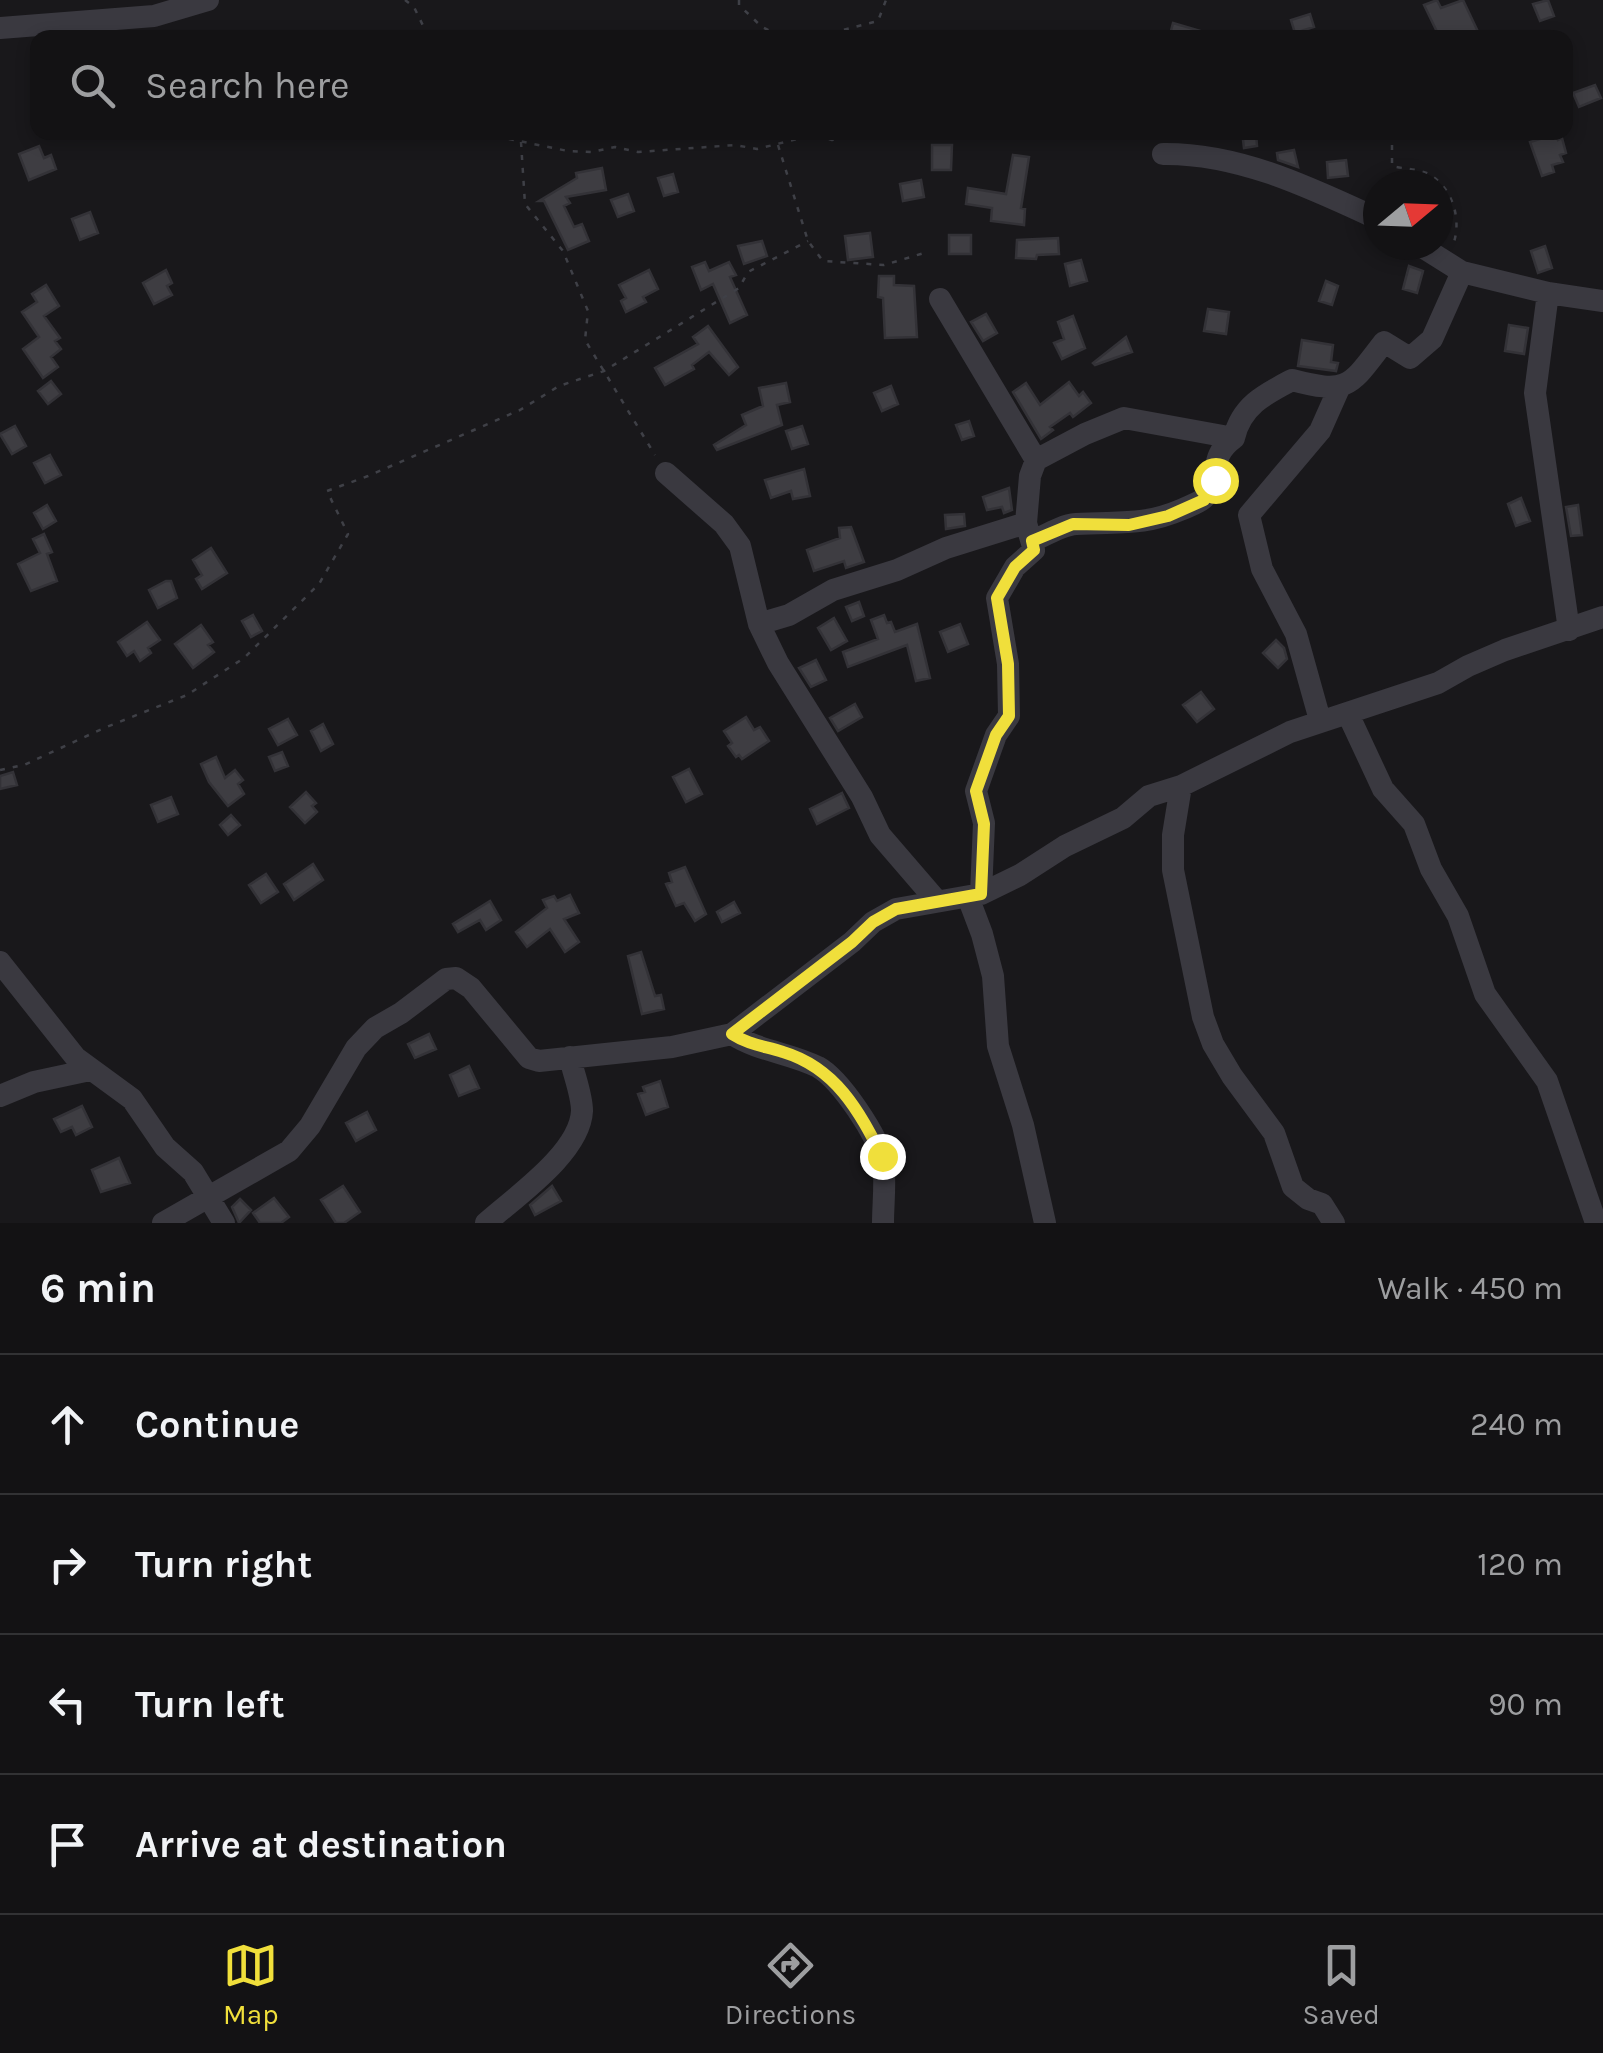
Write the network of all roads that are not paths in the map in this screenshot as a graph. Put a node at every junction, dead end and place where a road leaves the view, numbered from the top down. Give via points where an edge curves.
1 (208, 0) edge
2 (0, 28) edge
3 (1164, 154) dead end
4 (1363, 214) edge
5 (1444, 260) edge
6 (1455, 267) junction
7 (1548, 293) junction
8 (940, 299) dead end
9 (1603, 301) edge
10 (1340, 386) junction
11 (1234, 438) junction
12 (1036, 460) junction
13 (666, 473) road end
14 (1029, 532) junction
15 (1603, 617) edge
16 (758, 624) junction
17 (1569, 630) junction
18 (1348, 714) junction
19 (1320, 720) junction
20 (1181, 786) junction
21 (974, 896) junction
22 (936, 900) junction
23 (0, 962) edge
24 (732, 1034) junction
25 (570, 1057) junction
26 (90, 1070) junction
27 (0, 1096) edge
28 (208, 1196) junction
29 (163, 1223) edge
30 (224, 1223) edge
31 (486, 1223) edge
32 (883, 1223) edge
33 (1045, 1223) edge
34 (1334, 1223) edge
35 (1596, 1223) edge

1 - 2 street via 154,16
3 - 4 street via 1228,160
5 - 6 street
6 - 7 street
6 - 10 street via 1432,339 1410,358 1384,342 1354,380
7 - 9 street
7 - 17 street via 1535,393
8 - 12 street
10 - 11 street via 1329,390 1292,380 1256,399
10 - 19 street via 1320,431 1250,516 1262,569 1296,634
11 - 12 street via 1124,418
11 - 14 street via 1221,447 1204,500 1129,525
12 - 14 street
13 - 16 street via 740,546
14 - 16 street via 946,548
14 - 21 street via 1034,550 997,598 1009,716 976,791 984,824
15 - 17 street
16 - 22 street via 880,835
17 - 18 street
18 - 19 street
18 - 35 street via 1383,789 1414,824 1430,870 1458,916 1485,994 1547,1081
19 - 20 street
20 - 21 street via 1150,796 1123,818
20 - 34 street via 1172,870 1203,1018 1232,1076 1274,1134 1293,1187 1322,1204
21 - 22 street
21 - 33 street via 992,976 998,1046
22 - 24 street via 873,922
23 - 26 street
24 - 25 street
24 - 32 street via 822,1069 842,1087 882,1156
25 - 28 street via 529,1058 471,988 446,979 356,1048 289,1151
25 - 31 street via 582,1112 568,1145
26 - 27 street
26 - 28 street via 132,1099
28 - 29 street
28 - 30 street

